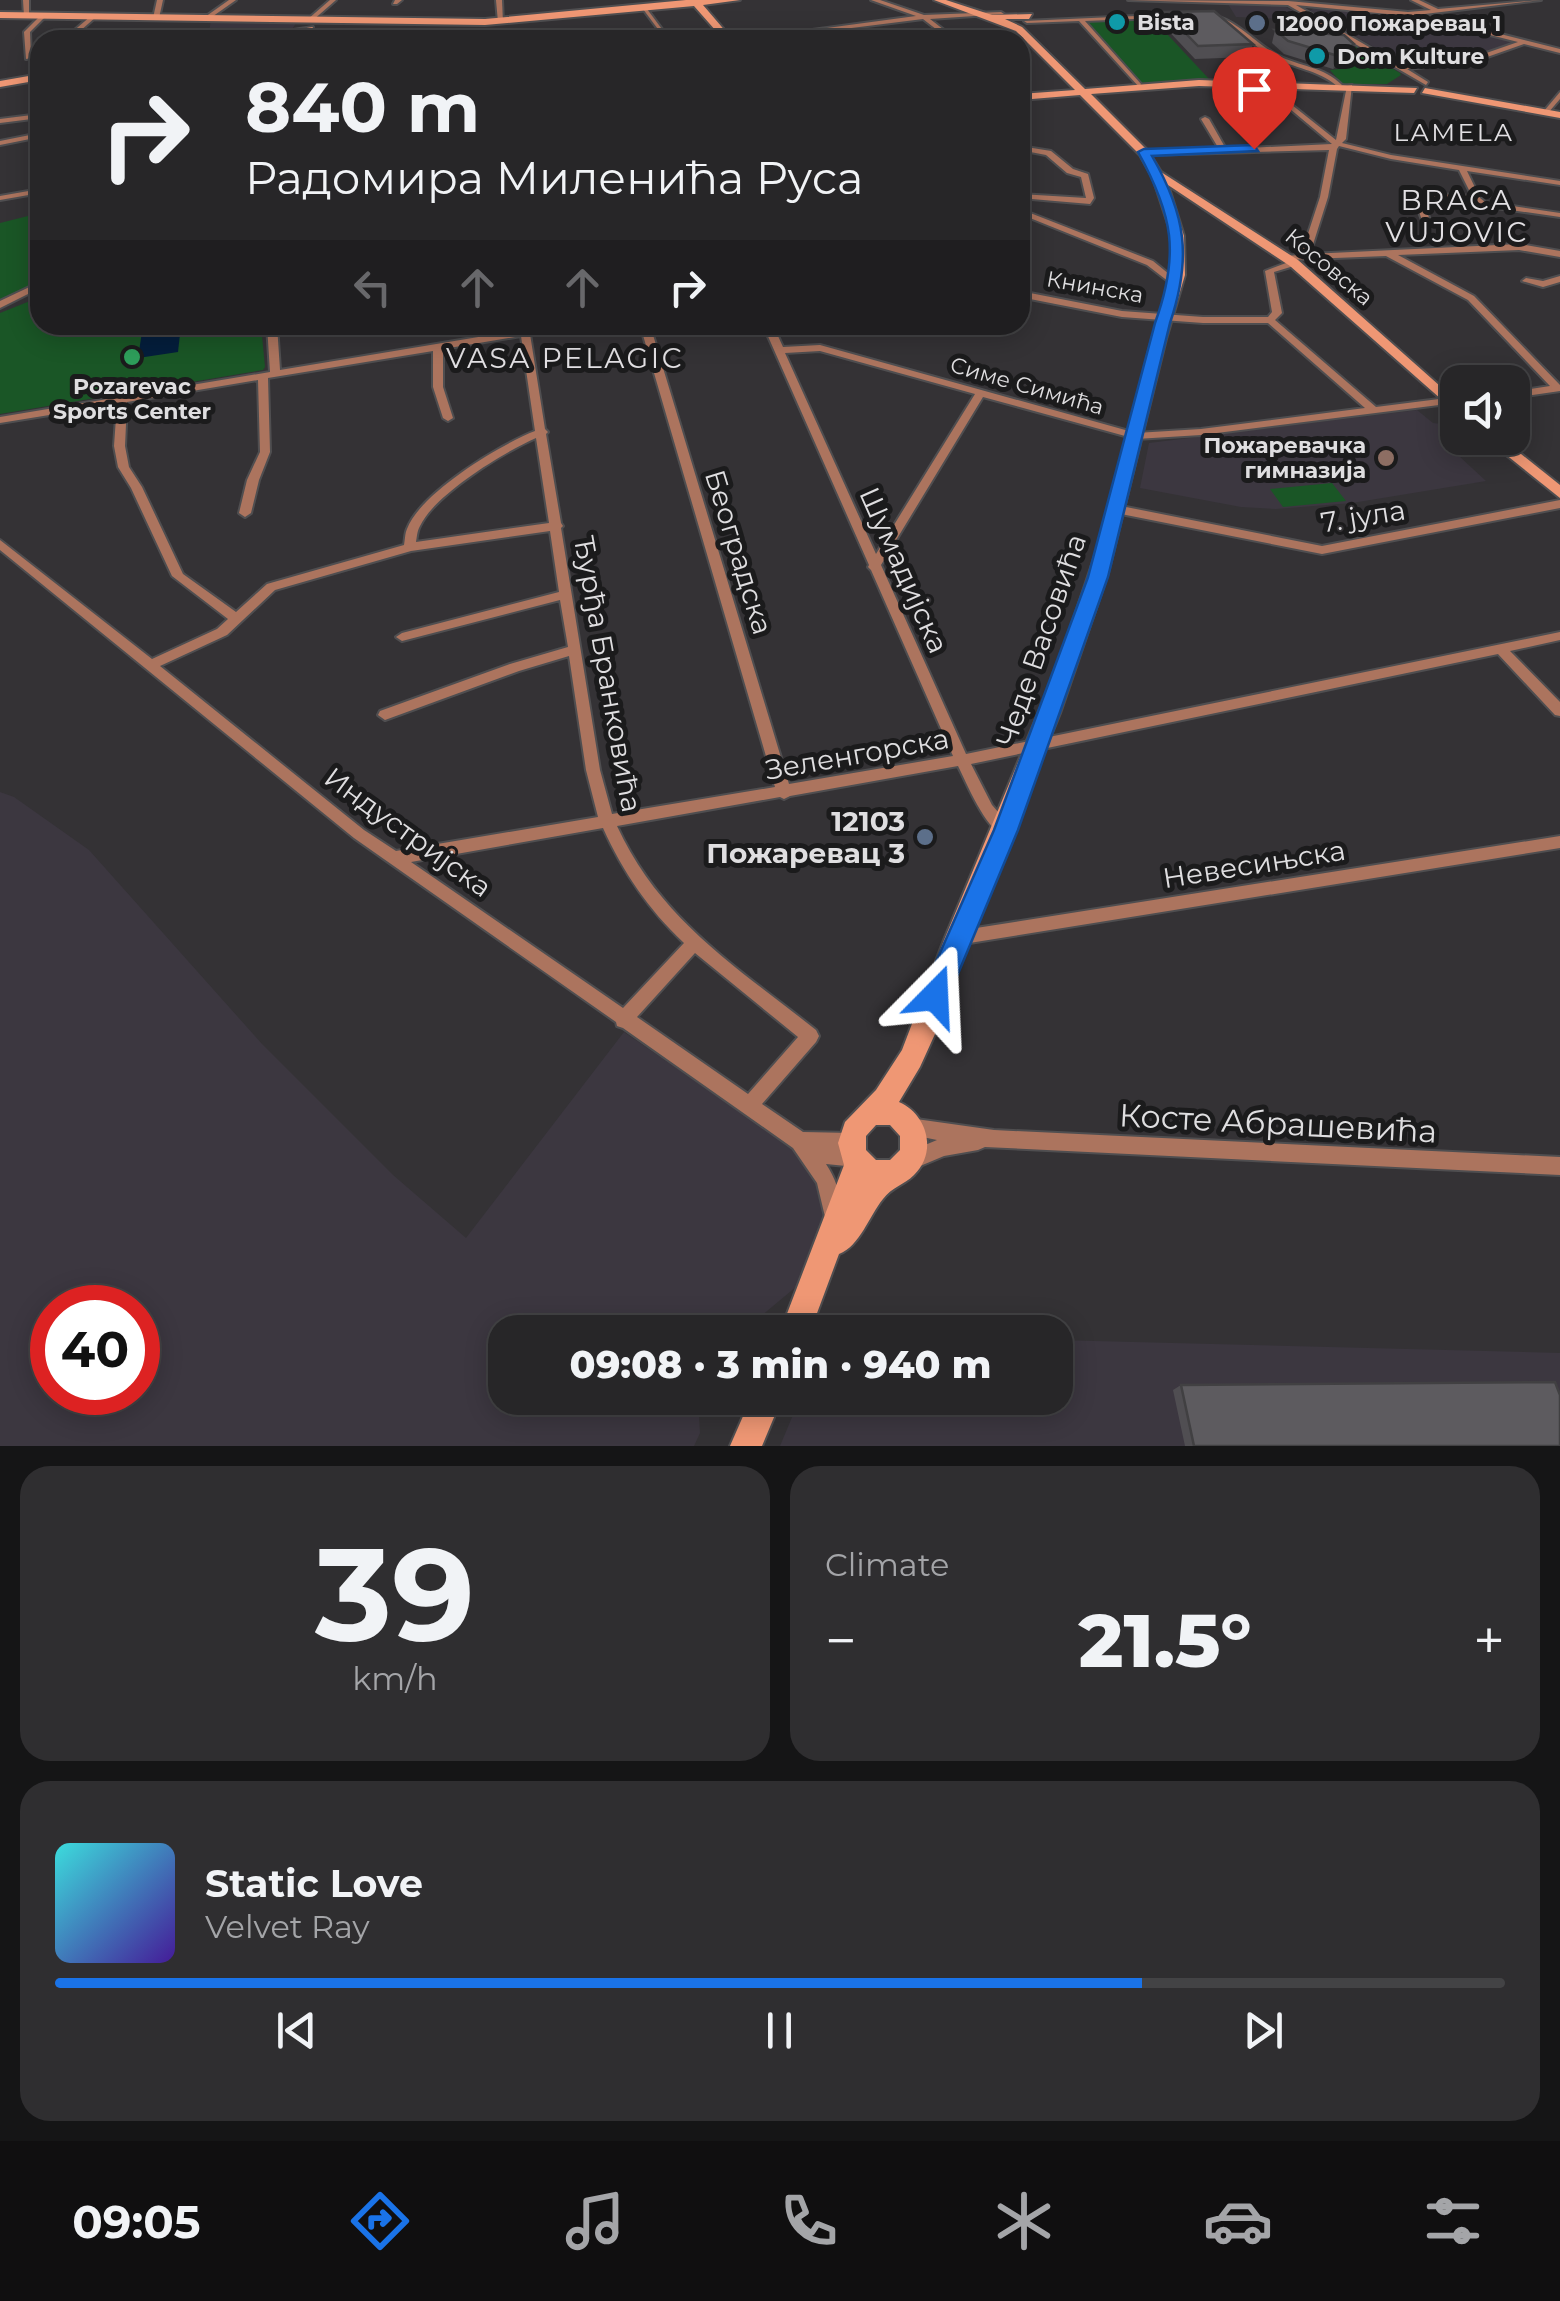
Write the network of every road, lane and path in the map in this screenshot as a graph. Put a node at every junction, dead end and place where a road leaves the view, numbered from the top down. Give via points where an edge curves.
1 (26, 0) edge
2 (160, 0) edge
3 (233, 0) edge
4 (333, 0) edge
5 (499, 0) edge
6 (678, 0) edge
7 (736, 0) edge
8 (874, 0) edge
9 (938, 0) edge
10 (1131, 0) edge
11 (1414, 0) edge
12 (1538, 0) edge
13 (1285, 2) edge
14 (698, 4) junction
15 (645, 10) junction
16 (1440, 12) junction
17 (976, 14) junction
18 (1408, 14) junction
19 (0, 15) edge
20 (26, 16) junction
21 (43, 16) junction
22 (94, 16) junction
23 (1026, 16) junction
24 (1189, 16) edge
25 (1206, 16) edge
26 (924, 17) junction
27 (156, 18) junction
28 (206, 18) junction
29 (1000, 18) junction
30 (1146, 18) junction
31 (310, 20) junction
32 (356, 20) junction
33 (1082, 20) junction
34 (501, 22) junction
35 (1459, 25) junction
36 (78, 30) edge
37 (300, 30) edge
38 (317, 30) edge
39 (661, 30) edge
40 (720, 30) edge
41 (820, 30) edge
42 (941, 30) edge
43 (1524, 42) junction
44 (1560, 51) edge
45 (28, 58) dead end
46 (1404, 76) junction
47 (30, 79) edge
48 (0, 84) edge
49 (1262, 84) junction
50 (1139, 85) junction
51 (1344, 86) junction
52 (1384, 88) junction
53 (1424, 88) junction
54 (1079, 90) junction
55 (1560, 94) edge
56 (1030, 96) edge
57 (1546, 112) junction
58 (1560, 115) edge
59 (30, 117) edge
60 (1205, 119) dead end
61 (0, 121) edge
62 (30, 138) edge
63 (0, 143) edge
64 (1337, 143) junction
65 (1030, 150) edge
66 (1223, 150) junction
67 (1144, 152) junction
68 (1462, 169) junction
69 (1160, 175) junction
70 (1560, 183) edge
71 (1185, 190) junction
72 (1166, 191) junction
73 (30, 193) edge
74 (1030, 197) edge
75 (0, 198) edge
76 (1477, 199) junction
77 (1560, 215) edge
78 (1030, 216) edge
79 (1044, 222) junction
80 (1030, 223) edge
81 (1427, 223) dead end
82 (1388, 253) junction
83 (1560, 254) edge
84 (1170, 258) junction
85 (1296, 259) junction
86 (1150, 263) junction
87 (1176, 283) junction
88 (30, 290) edge
89 (1030, 297) edge
90 (0, 305) edge
91 (1164, 318) junction
92 (1270, 320) junction
93 (271, 335) edge
94 (496, 335) edge
95 (526, 335) edge
96 (648, 335) edge
97 (772, 335) edge
98 (438, 347) junction
99 (779, 350) junction
100 (269, 375) junction
101 (1558, 388) edge
102 (1440, 393) edge
103 (1530, 393) edge
104 (980, 394) junction
105 (122, 400) junction
106 (1440, 407) edge
107 (1372, 409) junction
108 (448, 418) dead end
109 (0, 420) edge
110 (543, 432) junction
111 (1136, 436) junction
112 (1513, 455) edge
113 (1560, 493) edge
114 (1560, 504) edge
115 (1116, 509) junction
116 (245, 513) dead end
117 (557, 526) junction
118 (0, 544) edge
119 (410, 546) junction
120 (874, 567) junction
121 (566, 594) junction
122 (237, 619) junction
123 (1560, 636) edge
124 (402, 637) dead end
125 (1500, 649) junction
126 (575, 650) junction
127 (149, 666) junction
128 (1560, 711) edge
129 (385, 715) dead end
130 (1037, 743) junction
131 (962, 760) junction
132 (784, 793) junction
133 (604, 819) junction
134 (1006, 830) junction
135 (1560, 842) edge
136 (395, 858) junction
137 (957, 938) junction
138 (693, 944) junction
139 (623, 1020) junction
140 (912, 1054) junction
141 (748, 1106) junction
142 (870, 1113) junction
143 (907, 1124) junction
144 (994, 1139) junction
145 (804, 1146) junction
146 (855, 1154) junction
147 (1560, 1166) edge
148 (898, 1168) junction
149 (832, 1230) junction
150 (821, 1266) junction
151 (802, 1315) edge
152 (760, 1415) edge
153 (746, 1446) edge

1 - 20 street
2 - 27 street
3 - 28 street
4 - 31 street
5 - 34 street
6 - 14 street
7 - 14 street
8 - 26 street
9 - 17 street
10 - 13 street
10 - 30 street
11 - 16 street
12 - 16 street
13 - 18 street
13 - 46 street
14 - 15 street
14 - 40 street
15 - 34 street
15 - 39 street
16 - 18 street
16 - 35 street
17 - 26 street
17 - 29 street
18 - 35 street
19 - 20 street
20 - 21 street
21 - 22 street
21 - 45 street via 28,32
22 - 27 street
22 - 36 street
23 - 29 street
23 - 29 street
23 - 33 street
23 - 54 street
24 - 30 street
25 - 51 street via 1225,18 1261,47 1323,70
26 - 41 street
26 - 42 street
27 - 28 street
28 - 31 street
30 - 33 street
31 - 32 street
31 - 37 street
32 - 34 street
32 - 38 street
33 - 50 street
35 - 43 street
43 - 44 street
43 - 46 street
46 - 52 street
46 - 53 street
47 - 48 street
49 - 50 street
49 - 51 street
49 - 64 street
50 - 54 street
51 - 52 street
51 - 64 street
52 - 53 street
53 - 57 street
54 - 56 street
54 - 67 street
55 - 57 street
57 - 58 street
59 - 61 street
60 - 66 street
62 - 63 street
64 - 66 street
64 - 68 street
64 - 85 street via 1324,196
65 - 74 street via 1085,176 1090,198
66 - 67 street
67 - 69 street
68 - 70 street
68 - 76 street
69 - 71 street, Косовска
69 - 72 street, Чеде Васовића
71 - 72 street
71 - 85 street, Косовска
72 - 84 street, Чеде Васовића
73 - 75 street
76 - 77 street
76 - 81 street via 1417,196
78 - 79 street
79 - 80 street
79 - 86 street
82 - 83 street via 1519,248
82 - 85 street
82 - 101 street via 1471,298
84 - 86 street
84 - 87 street, Чеде Васовића
85 - 92 street via 1269,272 1276,313
85 - 102 street, Косовска
86 - 87 street
87 - 91 street, Чеде Васовића
88 - 90 street
89 - 91 street, Книнска
91 - 92 street, Книнска
91 - 111 street, Чеде Васовића
92 - 107 street
93 - 100 street
94 - 98 street
95 - 110 street, Ђурђа Бранковића
96 - 132 street, Београдска
97 - 99 street, Шумадијска
98 - 100 street
98 - 108 street via 439,399
99 - 104 street, Симе Симића via 820,348
99 - 120 street, Шумадијска
100 - 105 street
100 - 116 street via 264,452
101 - 103 street
104 - 111 street, Симе Симића
104 - 120 street
105 - 109 street
105 - 122 street via 125,475 178,576
106 - 107 street, Симе Симића
107 - 111 street, Симе Симића
110 - 117 street, Ђурђа Бранковића
110 - 119 street via 432,504 413,525
111 - 115 street, Чеде Васовића
112 - 113 street
114 - 115 street, 7. јула via 1322,550
115 - 130 street, Чеде Васовића
117 - 119 street
117 - 121 street, Ђурђа Бранковића
118 - 127 street, Индустријска
119 - 122 street via 271,588
120 - 131 street, Шумадијска
121 - 124 street
121 - 126 street, Ђурђа Бранковића
122 - 127 street
123 - 125 street, Зеленгорска
125 - 128 street
125 - 130 street, Зеленгорска
126 - 129 street
126 - 133 street, Ђурђа Бранковића
127 - 136 street, Индустријска
130 - 131 street, Зеленгорска
130 - 134 street, Чеде Васовића
131 - 132 street, Зеленгорска
131 - 134 street, Шумадијска via 986,808
132 - 133 street, Зеленгорска
133 - 136 street, Зеленгорска
133 - 138 street, Ђурђа Бранковића via 632,876
134 - 137 street, Чеде Васовића
135 - 137 street, Невесињска
136 - 139 street, Индустријска
137 - 140 street, Чеде Васовића
138 - 139 street
138 - 141 street, Ђурђа Бранковића via 810,1036
139 - 141 street, Индустријска
140 - 142 street, Чеде Васовића via 890,1097
140 - 143 street, Чеде Васовића
141 - 145 street, Индустријска
142 - 143 street via 888,1112
142 - 146 street via 856,1124
143 - 144 street, Косте Абрашевића
143 - 148 street via 914,1144
144 - 147 street, Косте Абрашевића
144 - 148 street, Косте Абрашевића via 943,1147
145 - 146 street, Индустријска
145 - 149 street via 826,1180
146 - 148 street via 872,1172
146 - 149 street
148 - 150 street via 876,1186
149 - 150 street
150 - 151 street
152 - 153 street

